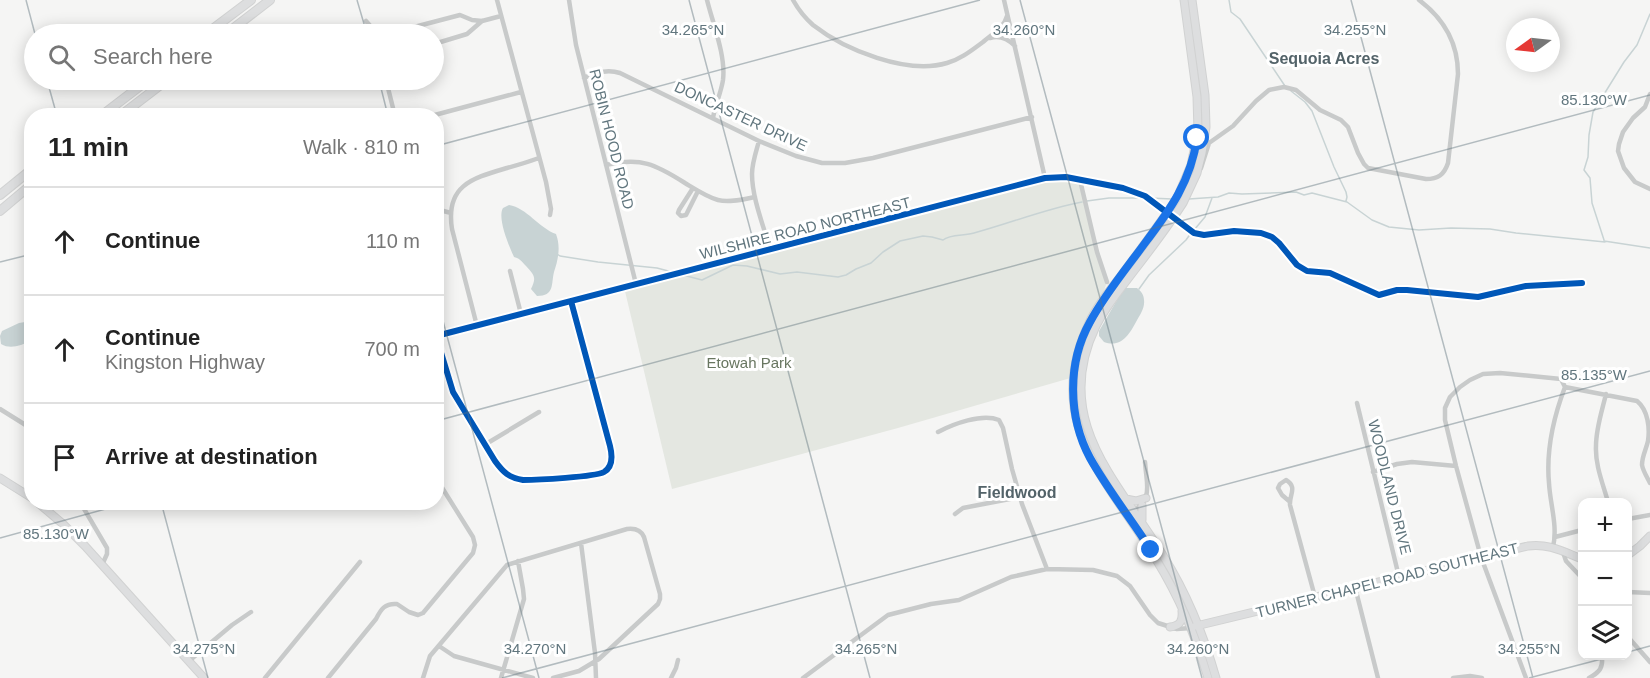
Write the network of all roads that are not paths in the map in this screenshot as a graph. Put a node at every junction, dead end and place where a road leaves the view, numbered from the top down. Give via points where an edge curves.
1 (251, 0) edge
2 (270, 0) edge
3 (497, 0) edge
4 (570, 0) edge
5 (707, 0) edge
6 (793, 0) edge
7 (1004, 0) edge
8 (1184, 0) edge
9 (1193, 0) edge
10 (1419, 0) edge
11 (501, 16) junction
12 (1008, 16) junction
13 (366, 21) dead end
14 (482, 21) junction
15 (219, 24) edge
16 (239, 24) edge
17 (369, 24) edge
18 (425, 24) edge
19 (987, 39) junction
20 (444, 41) edge
21 (1015, 46) junction
22 (584, 78) junction
23 (135, 90) edge
24 (154, 90) edge
25 (388, 90) edge
26 (521, 92) junction
27 (1650, 94) edge
28 (1645, 107) junction
29 (111, 108) edge
30 (130, 108) edge
31 (393, 108) edge
32 (1650, 111) edge
33 (444, 113) edge
34 (1032, 117) junction
35 (713, 118) junction
36 (1206, 130) junction
37 (1215, 138) junction
38 (759, 141) junction
39 (539, 158) junction
40 (606, 165) junction
41 (24, 176) edge
42 (1045, 178) junction
43 (1080, 180) junction
44 (1193, 183) junction
45 (693, 188) junction
46 (1650, 189) edge
47 (24, 191) edge
48 (698, 191) junction
49 (0, 195) edge
50 (755, 197) junction
51 (1180, 201) junction
52 (0, 211) edge
53 (444, 211) edge
54 (451, 213) junction
55 (550, 215) dead end
56 (1170, 216) junction
57 (1185, 227) junction
58 (770, 249) junction
59 (1144, 256) junction
60 (510, 271) dead end
61 (1107, 282) dead end
62 (1582, 283) dead end
63 (636, 284) junction
64 (571, 301) junction
65 (520, 314) junction
66 (477, 326) junction
67 (444, 334) edge
68 (444, 362) edge
69 (1565, 387) junction
70 (1606, 394) junction
71 (1357, 403) dead end
72 (0, 409) edge
73 (539, 412) dead end
74 (24, 424) edge
75 (938, 432) dead end
76 (486, 444) junction
77 (1145, 462) dead end
78 (1456, 466) junction
79 (1373, 472) junction
80 (0, 478) edge
81 (1650, 483) edge
82 (444, 491) edge
83 (24, 493) edge
84 (1020, 497) junction
85 (1126, 498) junction
86 (1607, 498) edge
87 (1289, 501) dead end
88 (1144, 502) junction
89 (46, 510) edge
90 (85, 510) edge
91 (955, 514) dead end
92 (1131, 514) junction
93 (1650, 515) edge
94 (1632, 518) edge
95 (1142, 523) junction
96 (1578, 531) edge
97 (1650, 536) edge
98 (1555, 537) junction
99 (581, 543) junction
100 (1553, 547) junction
101 (1562, 551) junction
102 (1632, 552) edge
103 (1480, 557) junction
104 (1578, 557) edge
105 (518, 561) junction
106 (360, 562) dead end
107 (102, 565) junction
108 (1047, 569) junction
109 (1578, 574) edge
110 (1400, 577) junction
111 (1355, 587) junction
112 (1632, 592) edge
113 (1650, 593) edge
114 (1315, 597) junction
115 (1182, 608) junction
116 (251, 612) dead end
117 (1209, 624) junction
118 (1170, 627) junction
119 (1195, 627) junction
120 (1204, 641) junction
121 (1632, 642) edge
122 (439, 646) junction
123 (678, 660) dead end
124 (1602, 660) edge
125 (189, 661) junction
126 (595, 662) junction
127 (1650, 662) edge
128 (503, 670) junction
129 (204, 678) edge
130 (265, 678) edge
131 (328, 678) edge
132 (423, 678) edge
133 (501, 678) edge
134 (533, 678) edge
135 (553, 678) edge
136 (596, 678) edge
137 (671, 678) edge
138 (803, 678) edge
139 (1208, 678) edge
140 (1216, 678) edge
141 (1378, 678) edge
142 (1453, 678) edge
143 (1482, 678) edge
144 (1526, 678) edge
145 (1589, 678) edge

1 - 15 highway
2 - 16 highway
3 - 11 street
4 - 22 street, ROBIN HOOD ROAD
5 - 35 street via 723,69
6 - 19 street via 813,24 837,40 865,53 910,65 947,63
7 - 12 street
8 - 51 main road via 1198,131
9 - 36 main road
10 - 37 street via 1444,26 1457,60 1448,163 1440,176 1432,179 1368,168 1345,124 1289,87 1269,90
11 - 14 street
11 - 26 street
12 - 19 street
12 - 21 street
13 - 17 street
14 - 18 street via 459,15
14 - 20 street via 467,34
19 - 21 street via 1003,38
21 - 34 street
22 - 35 street, DONCASTER DRIVE via 614,72
22 - 40 street, ROBIN HOOD ROAD
23 - 29 highway
24 - 30 highway
25 - 31 street
26 - 33 street
26 - 39 street
27 - 28 street
28 - 32 street
28 - 46 street via 1623,132 1618,151 1635,182
34 - 38 street, DONCASTER DRIVE via 845,163 814,162
34 - 42 street
35 - 38 street, DONCASTER DRIVE
36 - 37 street via 1210,138
36 - 44 main road
37 - 44 street via 1207,146
38 - 50 street via 752,170
39 - 54 street via 473,179 460,190
39 - 55 street
40 - 45 street via 646,163
40 - 63 street, ROBIN HOOD ROAD
41 - 49 highway
42 - 43 street, WILSHIRE ROAD NORTHEAST
42 - 58 street, WILSHIRE ROAD NORTHEAST
43 - 56 street, WILSHIRE ROAD NORTHEAST via 1145,196
43 - 61 street
44 - 51 main road
45 - 48 street
45 - 48 street via 679,210 681,216 686,215
47 - 52 highway
48 - 50 street via 722,200
50 - 58 street
51 - 56 main road
53 - 54 street
54 - 66 street
56 - 57 street, WILSHIRE ROAD NORTHEAST
56 - 59 main road
56 - 92 main road via 1091,319 1078,351 1073,379 1075,412 1084,444 1095,466
57 - 59 street via 1170,228
57 - 62 street via 1199,235 1234,231 1267,235 1280,243 1303,269 1330,273 1379,295 1407,290 1478,297 1526,286
58 - 63 street, WILSHIRE ROAD NORTHEAST
59 - 85 main road via 1096,325 1081,380 1082,410 1089,436
60 - 65 street
63 - 64 street, WILSHIRE ROAD NORTHEAST
64 - 65 street, WILSHIRE ROAD NORTHEAST
64 - 76 street via 612,454 610,465 605,472 523,480 502,470
65 - 66 street, WILSHIRE ROAD NORTHEAST
66 - 67 street, WILSHIRE ROAD NORTHEAST
68 - 76 street via 453,392
69 - 70 street
69 - 78 street via 1561,380 1500,373 1470,380 1450,397 1445,408
69 - 98 street via 1554,420 1549,462
70 - 81 street via 1643,406 1649,430 1642,467
70 - 86 street via 1596,446
71 - 79 street, WOODLAND DRIVE
72 - 74 street
73 - 76 street
75 - 84 street via 958,423 999,420
77 - 88 street via 1148,488
78 - 79 street via 1412,462
78 - 103 street
79 - 110 street, WOODLAND DRIVE
80 - 83 main road
82 - 131 street via 473,537 473,553 423,613 409,612 397,604 380,610
84 - 91 street via 963,508
84 - 108 street
85 - 88 main road
85 - 92 main road
87 - 114 street
88 - 92 street
88 - 95 main road
89 - 107 main road
90 - 107 street via 106,548
92 - 95 main road
92 - 115 main road
93 - 94 street
95 - 119 main road via 1171,568
96 - 98 street
97 - 102 main road
98 - 100 street
99 - 105 street
99 - 126 street
99 - 126 street via 627,530 641,532 660,599
100 - 101 main road, TURNER CHAPEL ROAD SOUTHEAST
100 - 103 main road, TURNER CHAPEL ROAD SOUTHEAST via 1533,545
101 - 104 main road, TURNER CHAPEL ROAD SOUTHEAST
101 - 109 street
103 - 110 main road, TURNER CHAPEL ROAD SOUTHEAST
103 - 144 street
105 - 122 street via 503,568
105 - 128 street via 524,599
106 - 130 street
107 - 125 main road
108 - 118 street via 1093,570 1117,576 1130,586 1150,615
108 - 138 street via 1011,577 959,600 893,613
110 - 111 main road, TURNER CHAPEL ROAD SOUTHEAST
111 - 114 main road, TURNER CHAPEL ROAD SOUTHEAST
111 - 141 street
112 - 113 street
114 - 117 main road, TURNER CHAPEL ROAD SOUTHEAST
115 - 118 main road via 1182,622
115 - 119 main road
116 - 125 street
117 - 119 main road, TURNER CHAPEL ROAD SOUTHEAST
117 - 120 main road
118 - 119 street
119 - 120 main road
119 - 139 main road
120 - 140 main road
121 - 127 street
122 - 128 street via 454,656
122 - 132 street via 428,659
123 - 137 street
124 - 145 street via 1602,669
125 - 129 main road
126 - 135 street
126 - 136 street
128 - 133 street
128 - 134 street
142 - 143 street

